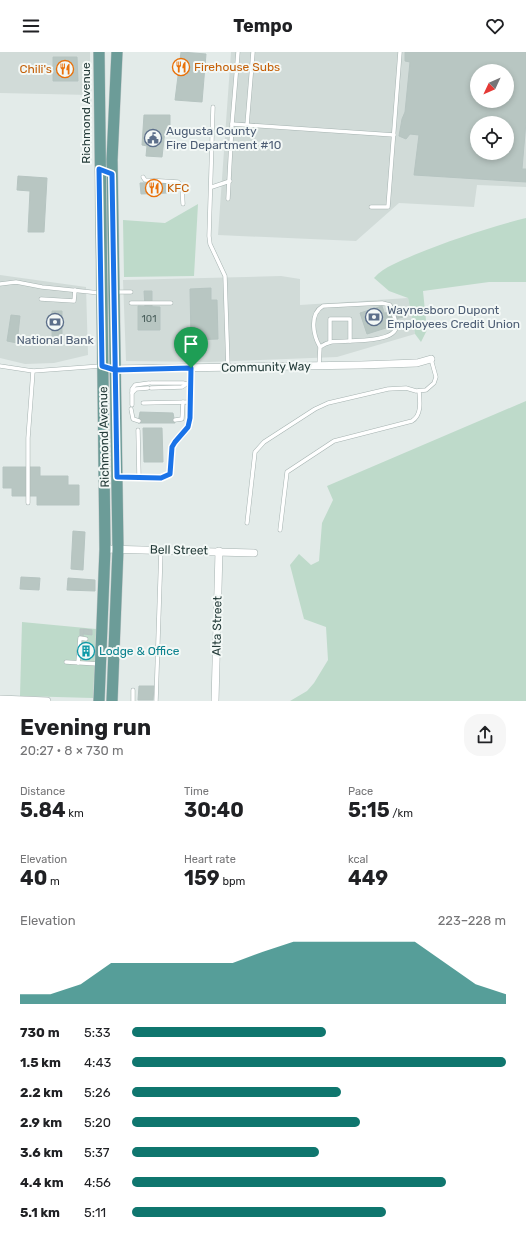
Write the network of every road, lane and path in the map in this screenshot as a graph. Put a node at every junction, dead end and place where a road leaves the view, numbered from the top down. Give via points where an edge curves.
1 (99, 52) edge
2 (117, 52) edge
3 (238, 52) edge
4 (252, 52) edge
5 (400, 52) edge
6 (213, 107) dead end
7 (232, 124) junction
8 (247, 125) junction
9 (394, 135) junction
10 (99, 169) junction
11 (112, 174) junction
12 (143, 177) dead end
13 (230, 181) junction
14 (212, 187) junction
15 (228, 199) dead end
16 (183, 204) dead end
17 (371, 207) dead end
18 (0, 284) edge
19 (75, 290) junction
20 (114, 292) junction
21 (131, 292) dead end
22 (101, 293) junction
23 (41, 299) dead end
24 (171, 302) dead end
25 (132, 303) dead end
26 (350, 341) junction
27 (330, 342) junction
28 (320, 347) junction
29 (431, 359) joint
30 (0, 366) edge
31 (102, 366) junction
32 (319, 366) junction
33 (228, 367) junction
34 (191, 368) junction
35 (115, 370) junction
36 (33, 371) junction
37 (191, 385) junction
38 (419, 391) junction
39 (183, 402) junction
40 (191, 402) junction
41 (143, 403) dead end
42 (132, 405) dead end
43 (131, 409) dead end
44 (175, 420) dead end
45 (139, 421) dead end
46 (138, 430) dead end
47 (117, 477) junction
48 (139, 477) junction
49 (28, 503) dead end
50 (247, 523) dead end
51 (280, 530) dead end
52 (105, 549) junction
53 (118, 549) junction
54 (161, 550) junction
55 (219, 551) junction
56 (254, 553) dead end
57 (86, 639) dead end
58 (66, 662) dead end
59 (78, 663) junction
60 (100, 664) junction
61 (133, 690) dead end
62 (0, 699) edge
63 (47, 701) edge
64 (99, 701) edge
65 (112, 701) edge
66 (133, 701) edge
67 (156, 701) edge
68 (216, 701) edge

1 - 10 main road, Richmond Avenue
2 - 11 main road, Richmond Avenue
3 - 7 lane
4 - 8 lane
5 - 9 lane
6 - 14 lane
7 - 8 lane
7 - 13 lane
8 - 9 lane
9 - 17 lane via 388,207
10 - 11 lane
10 - 22 main road, Richmond Avenue
11 - 20 main road, Richmond Avenue
12 - 16 lane via 145,180 178,182 182,186
13 - 14 lane
13 - 15 lane
14 - 33 lane via 209,236 210,244 225,276
18 - 19 lane via 16,282
19 - 22 lane
19 - 23 lane via 74,301
20 - 21 lane
20 - 35 main road, Richmond Avenue
22 - 31 main road, Richmond Avenue
24 - 25 lane
26 - 27 lane
26 - 27 lane via 350,319 330,319
26 - 28 lane via 369,340 391,334 397,326 390,305 382,303 318,308 315,313 315,338
27 - 28 lane
28 - 32 lane
29 - 32 street, Community Way via 417,363
29 - 38 lane via 436,377 434,383 426,390
30 - 36 lane
31 - 35 street, Community Way
31 - 36 lane
31 - 52 main road, Richmond Avenue
32 - 33 street, Community Way
33 - 34 street, Community Way
34 - 35 street, Community Way
34 - 37 lane
35 - 47 main road, Richmond Avenue
36 - 49 lane via 28,438
37 - 40 lane
37 - 42 lane via 150,385 136,389 132,393
38 - 50 lane via 406,388 388,389 328,403 264,442 255,452
38 - 51 lane via 419,412 416,419 334,441 287,472
39 - 40 lane
39 - 41 lane
39 - 44 lane via 182,418
40 - 48 lane via 188,427 172,447 170,474 161,478
43 - 45 lane via 133,419
46 - 48 lane
47 - 48 lane
47 - 53 main road, Richmond Avenue
52 - 53 street, Bell Street
52 - 60 main road, Richmond Avenue
53 - 54 street, Bell Street
53 - 65 main road, Richmond Avenue
54 - 55 street, Bell Street
54 - 67 lane
55 - 56 street, Bell Street
55 - 68 street, Alta Street
57 - 59 lane via 80,638
58 - 59 lane
59 - 60 lane
60 - 64 main road, Richmond Avenue
61 - 66 lane
62 - 63 street

